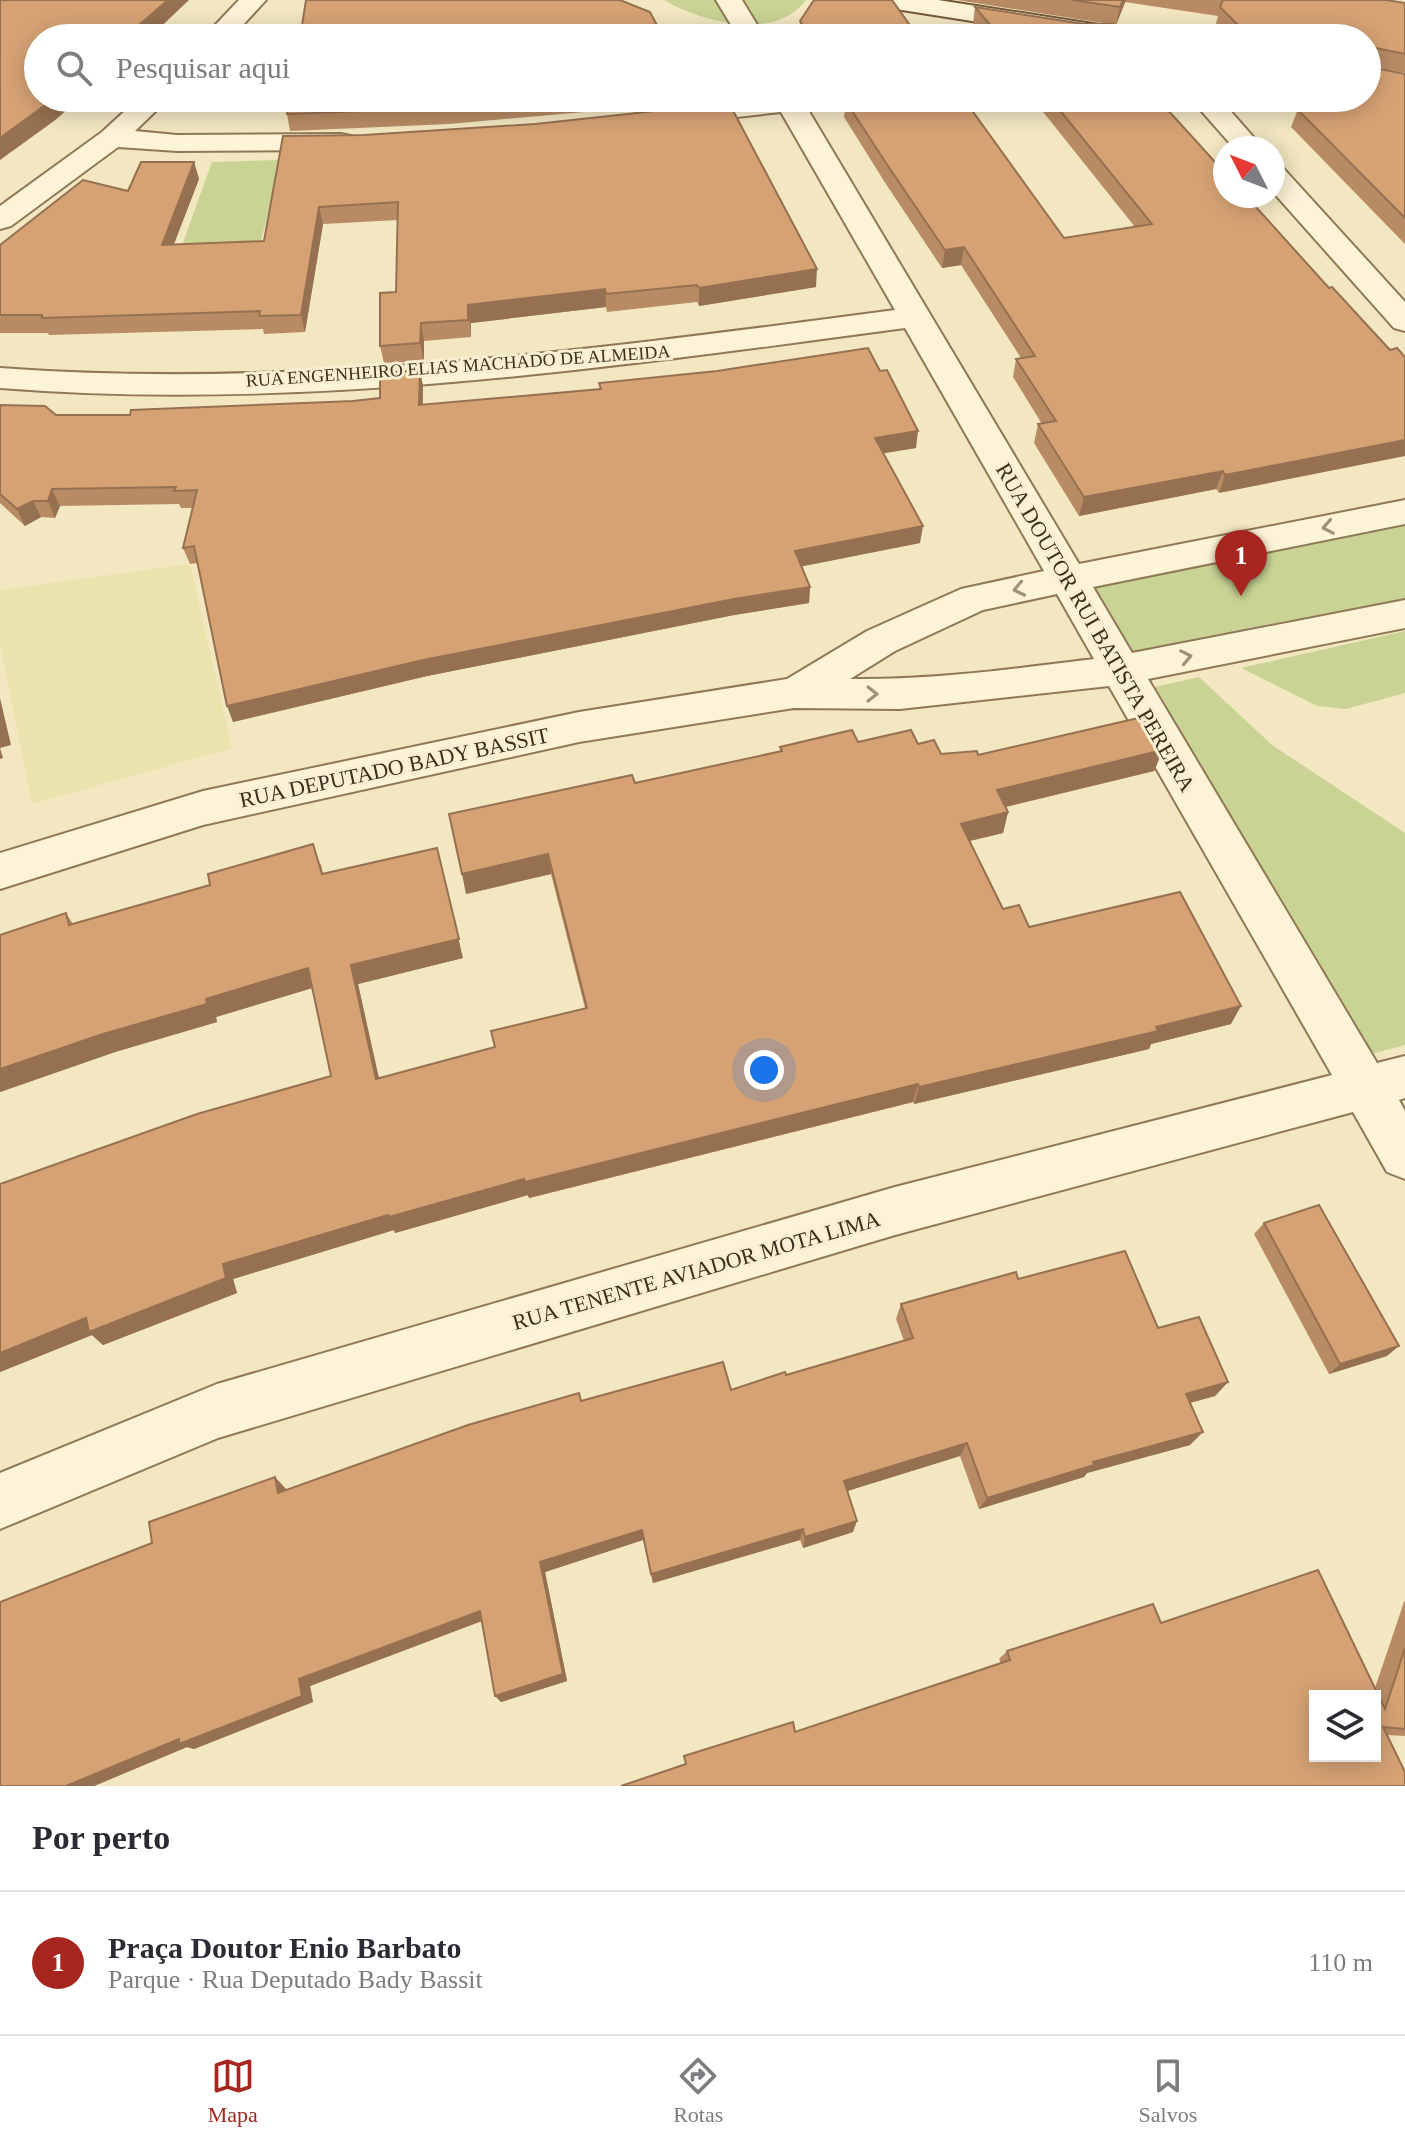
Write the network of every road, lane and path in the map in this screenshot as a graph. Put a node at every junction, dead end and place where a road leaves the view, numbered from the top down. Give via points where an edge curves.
1 (253, 0) edge
2 (729, 0) edge
3 (889, 0) edge
4 (230, 24) edge
5 (744, 24) edge
6 (1042, 24) edge
7 (140, 112) edge
8 (699, 112) edge
9 (795, 112) edge
10 (1217, 112) edge
11 (639, 120) edge
12 (1238, 136) edge
13 (112, 138) junction
14 (366, 141) edge
15 (1285, 187) edge
16 (0, 220) edge
17 (915, 317) junction
18 (1405, 321) edge
19 (0, 378) edge
20 (1405, 512) edge
21 (1067, 579) junction
22 (1405, 614) edge
23 (1121, 670) junction
24 (794, 693) junction
25 (0, 871) edge
26 (1385, 1082) edge
27 (1405, 1156) edge
28 (0, 1501) edge

1 - 4 street
2 - 5 street
3 - 6 street
7 - 13 street
8 - 11 street
9 - 17 street, RUA DOUTOR RUI BATISTA PEREIRA
10 - 12 street
13 - 14 street via 177,143
13 - 16 street
15 - 18 street
17 - 19 street, RUA ENGENHEIRO ELIAS MACHADO DE ALMEIDA via 680,349 287,382 117,385
17 - 21 street, RUA DOUTOR RUI BATISTA PEREIRA
20 -> 21 street, RUA DEPUTADO BADY BASSIT
21 - 23 street, RUA DOUTOR RUI BATISTA PEREIRA
21 -> 24 street, RUA DEPUTADO BADY BASSIT via 974,598 931,616
23 -> 22 street, RUA DEPUTADO BADY BASSIT
24 -> 23 street, RUA DEPUTADO BADY BASSIT via 961,690
23 - 26 street, RUA DOUTOR RUI BATISTA PEREIRA
24 - 25 street, RUA DEPUTADO BADY BASSIT via 579,727 218,805
26 - 27 street, RUA DOUTOR RUI BATISTA PEREIRA
26 - 28 street, RUA TENENTE AVIADOR MOTA LIMA via 895,1211 232,1406

